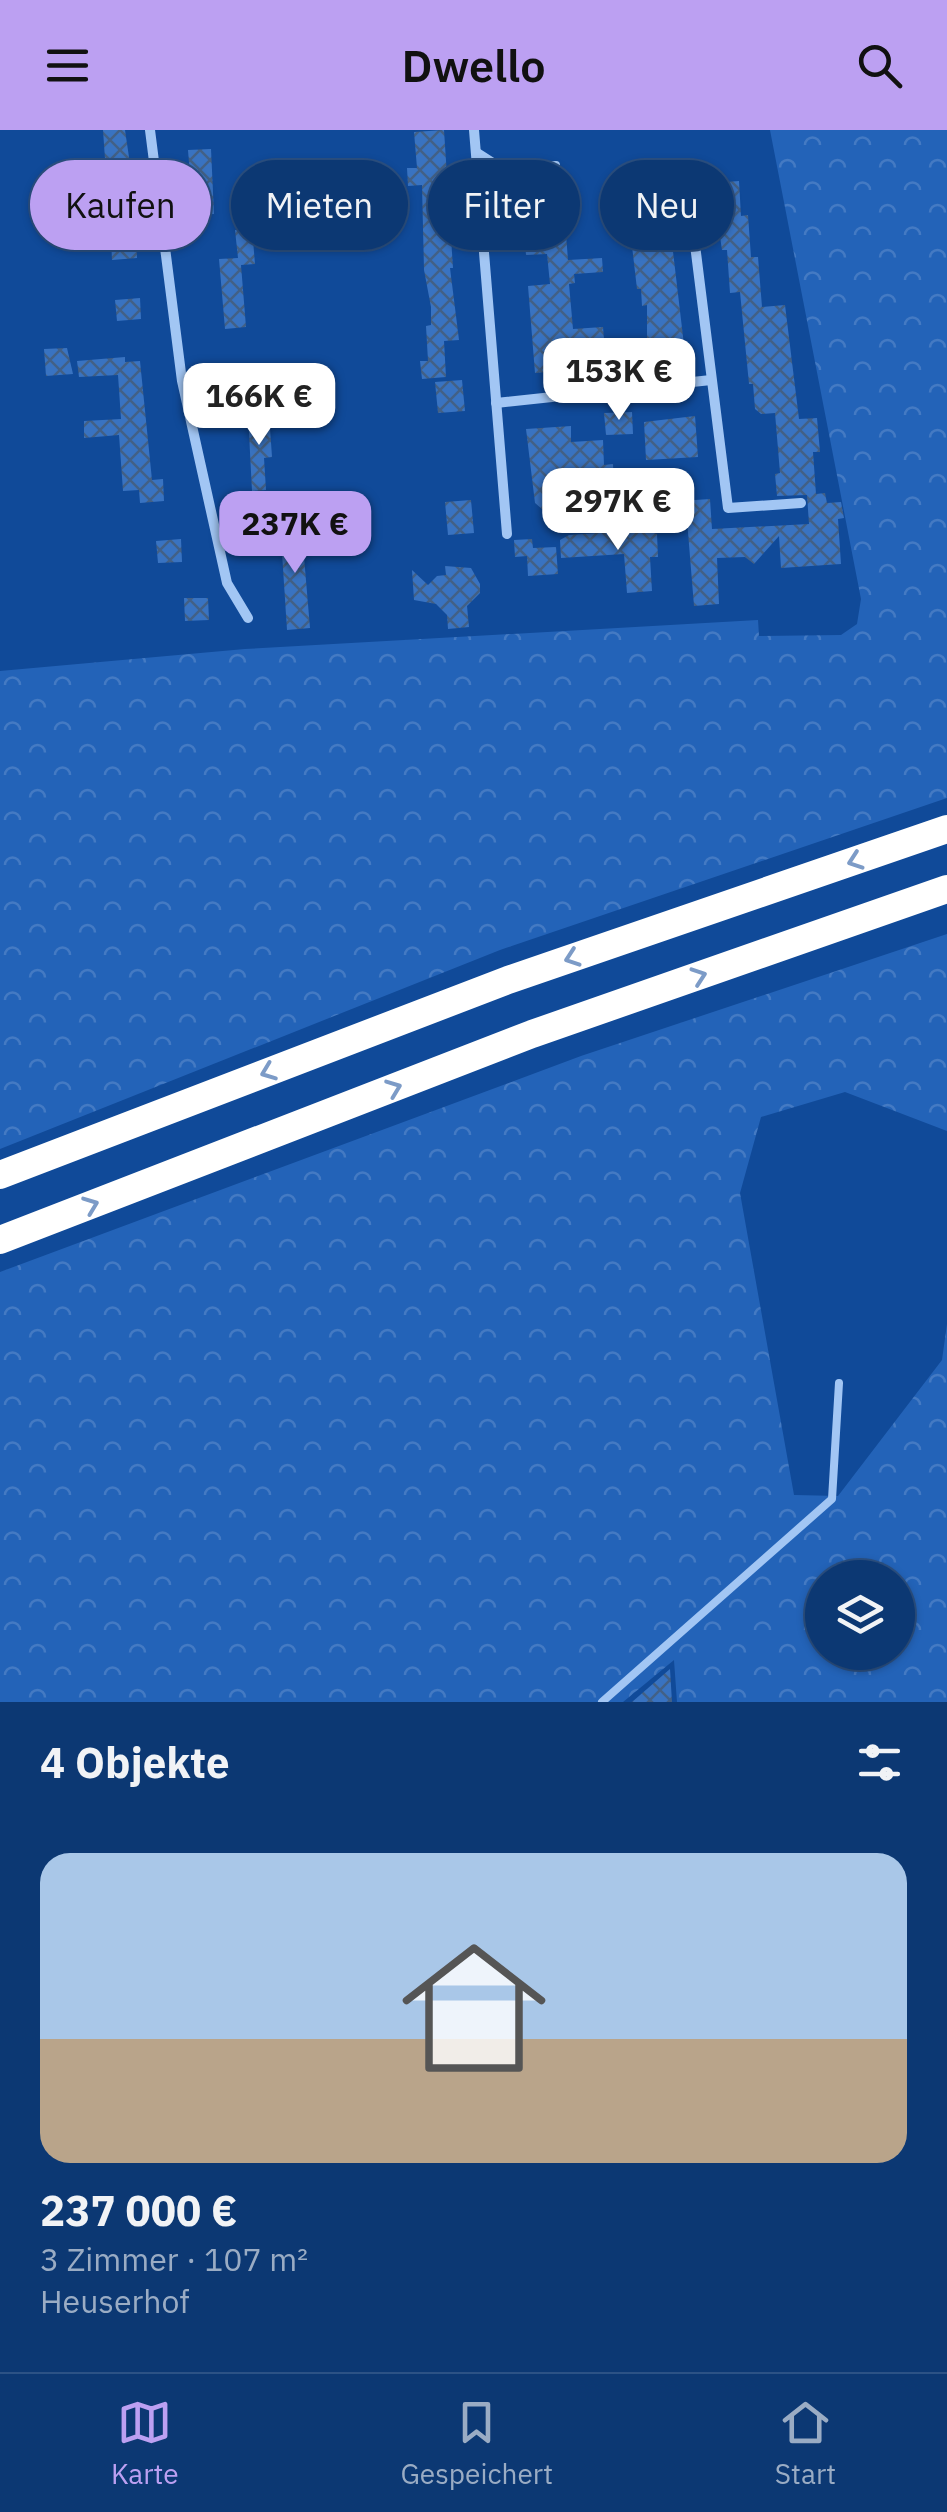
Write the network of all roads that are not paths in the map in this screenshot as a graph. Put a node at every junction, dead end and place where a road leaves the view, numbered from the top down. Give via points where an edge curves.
1 (150, 130) edge
2 (474, 130) edge
3 (476, 150) junction
4 (490, 160) edge
5 (695, 250) edge
6 (268, 371) dead end
7 (711, 380) junction
8 (182, 381) junction
9 (496, 404) junction
10 (801, 503) dead end
11 (507, 534) dead end
12 (248, 618) dead end
13 (947, 830) edge
14 (947, 889) edge
15 (0, 1176) edge
16 (0, 1240) edge
17 (839, 1383) dead end
18 (602, 1702) edge

1 - 8 street
2 - 3 street
3 - 4 lane
3 - 9 street
5 - 7 street
6 - 8 lane
7 - 9 street
7 - 10 street via 728,508
8 - 12 street via 227,583
9 - 11 street
13 -> 15 highway via 508,980
16 -> 14 highway via 532,1034
17 - 18 lane via 832,1499

